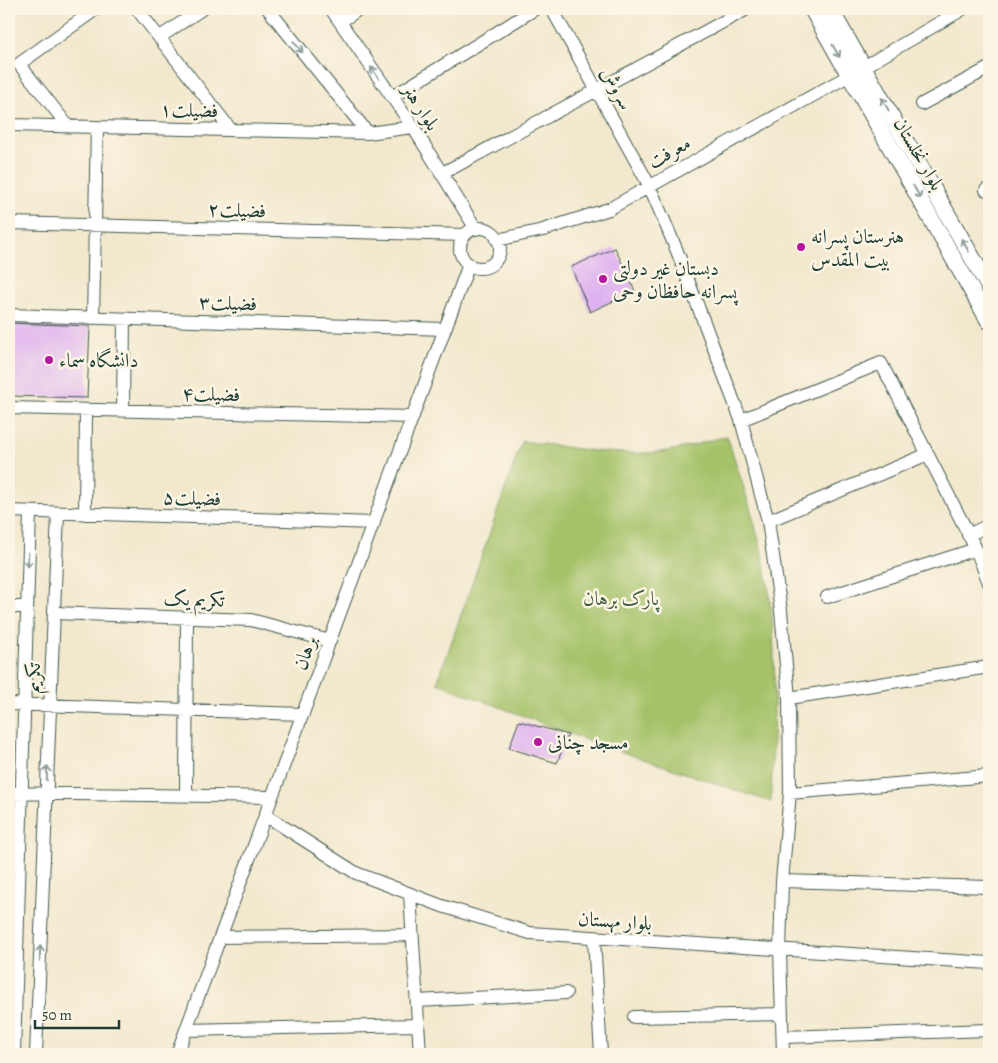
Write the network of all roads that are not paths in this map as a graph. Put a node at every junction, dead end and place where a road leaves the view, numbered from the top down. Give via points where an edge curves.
1 (96, 9) edge
2 (137, 9) edge
3 (202, 9) edge
4 (268, 9) edge
5 (331, 9) edge
6 (359, 9) edge
7 (535, 9) edge
8 (552, 9) edge
9 (747, 9) edge
10 (812, 9) edge
11 (830, 9) edge
12 (963, 9) edge
13 (340, 22) junction
14 (160, 37) junction
15 (989, 68) edge
16 (857, 71) junction
17 (597, 91) junction
18 (392, 97) junction
19 (922, 104) dead end
20 (9, 125) edge
21 (68, 126) junction
22 (97, 127) junction
23 (413, 127) junction
24 (231, 130) junction
25 (368, 133) junction
26 (441, 174) junction
27 (649, 185) junction
28 (9, 223) edge
29 (94, 225) junction
30 (470, 232) junction
31 (497, 240) junction
32 (469, 264) junction
33 (989, 287) edge
34 (9, 315) edge
35 (93, 318) junction
36 (124, 319) junction
37 (989, 321) edge
38 (445, 328) junction
39 (9, 408) edge
40 (86, 410) junction
41 (123, 411) junction
42 (413, 417) junction
43 (741, 420) junction
44 (928, 454) junction
45 (9, 511) edge
46 (30, 512) junction
47 (58, 513) junction
48 (85, 514) junction
49 (768, 521) junction
50 (374, 522) junction
51 (989, 525) edge
52 (968, 535) junction
53 (976, 549) junction
54 (989, 583) edge
55 (827, 597) dead end
56 (9, 607) edge
57 (27, 607) junction
58 (54, 613) junction
59 (186, 618) junction
60 (330, 641) junction
61 (989, 667) edge
62 (789, 698) junction
63 (9, 704) edge
64 (24, 705) junction
65 (50, 706) junction
66 (186, 710) junction
67 (303, 714) junction
68 (989, 776) edge
69 (15, 793) edge
70 (790, 793) junction
71 (47, 794) junction
72 (186, 796) junction
73 (272, 797) junction
74 (266, 815) junction
75 (782, 881) junction
76 (14, 884) edge
77 (989, 887) edge
78 (410, 894) junction
79 (412, 935) junction
80 (220, 937) junction
81 (594, 939) junction
82 (780, 950) junction
83 (989, 963) edge
84 (13, 979) edge
85 (39, 980) junction
86 (566, 993) dead end
87 (417, 1001) junction
88 (782, 1014) junction
89 (634, 1017) dead end
90 (418, 1024) junction
91 (186, 1030) junction
92 (989, 1030) edge
93 (783, 1037) junction
94 (14, 1054) edge
95 (36, 1054) edge
96 (177, 1054) edge
97 (420, 1054) edge
98 (601, 1054) edge
99 (783, 1054) edge

1 - 21 street via 19,64
2 - 14 street
3 - 14 street
4 -> 25 street
5 - 13 street, بلوار هنر
6 - 13 street
7 - 18 street
8 - 17 street, سروش
9 - 17 street
10 -> 16 main road, بلوار نخلستان
11 - 16 main road, بلوار نخلستان
12 - 16 street, معرفت
18 -> 13 street, بلوار هنر
14 - 24 street
15 - 19 street
16 - 27 street, معرفت
33 -> 16 main road, بلوار نخلستان
16 -> 37 main road, بلوار نخلستان
17 - 26 street
17 - 27 street, سروش
18 - 23 street, بلوار هنر
20 - 21 street, فضیلت۱
21 - 22 street, فضیلت۱
22 - 24 street, فضیلت۱
22 - 29 street
23 - 25 street, فضیلت۱
23 - 26 street, بلوار هنر
24 - 25 street, فضیلت۱
26 - 30 street, بلوار هنر
27 - 31 street, معرفت via 609,209 543,230
27 - 43 street, سروش
28 - 29 street, فضیلت۲
29 - 30 street, فضیلت۲
29 - 35 street
30 - 31 street via 487,229 495,234
30 - 32 street via 460,248
31 - 32 street via 500,252 494,263 481,268
32 - 38 street, برهان
34 - 35 street, فضیلت۳
35 - 36 street, فضیلت۳
36 - 38 street, فضیلت۳
36 - 41 street
38 - 42 street, برهان
39 - 40 street, فضیلت۴
40 - 41 street, فضیلت۴
40 - 48 street
41 - 42 street, فضیلت۴
42 - 50 street, برهان
43 - 44 street via 881,363
43 - 49 street, سروش
44 - 49 street
44 - 52 street
45 - 46 street, فضیلت۵
46 - 47 street, فضیلت۵
46 -> 57 street, تکریم
47 - 48 street, فضیلت۵
47 - 58 street, تکریم
48 - 50 street, فضیلت۵
49 - 62 street, سروش
50 - 60 street, برهان
51 - 52 street
52 - 53 street
53 - 54 street
53 - 55 street
56 - 57 street
57 - 64 street, تکریم
58 - 59 street, تکریم یک
58 - 65 street, تکریم
59 - 60 street, تکریم یک via 251,620
59 - 66 street
60 - 67 street, برهان
61 - 62 street
62 - 70 street, سروش
63 - 64 street
64 - 65 street
64 - 69 street, تکریم
65 - 66 street
71 -> 65 street, تکریم
66 - 67 street
66 - 72 street
67 - 73 street, برهان
68 - 70 street
69 - 71 street
69 - 76 street, تکریم
70 - 75 street, سروش
71 - 72 street
85 -> 71 street, تکریم
72 - 73 street
73 - 74 street, برهان
74 - 78 street, بلوار مهستان via 356,873
74 - 80 street, برهان
75 - 77 street
75 - 82 street, سروش
76 - 84 street, تکریم
78 - 79 street
78 - 81 street, بلوار مهستان via 530,933
79 - 80 street
79 - 87 street
80 - 91 street, برهان
81 - 82 street, بلوار مهستان
81 - 98 street
82 - 83 street, بلوار مهستان
82 - 88 street, سروش
84 - 85 street
84 - 94 street, تکریم
85 - 95 street, تکریم
86 - 87 street
87 - 90 street
88 - 89 street
88 - 93 street, سروش
90 - 91 street
90 - 97 street
91 - 96 street, برهان
92 - 93 street
93 - 99 street, سروش

